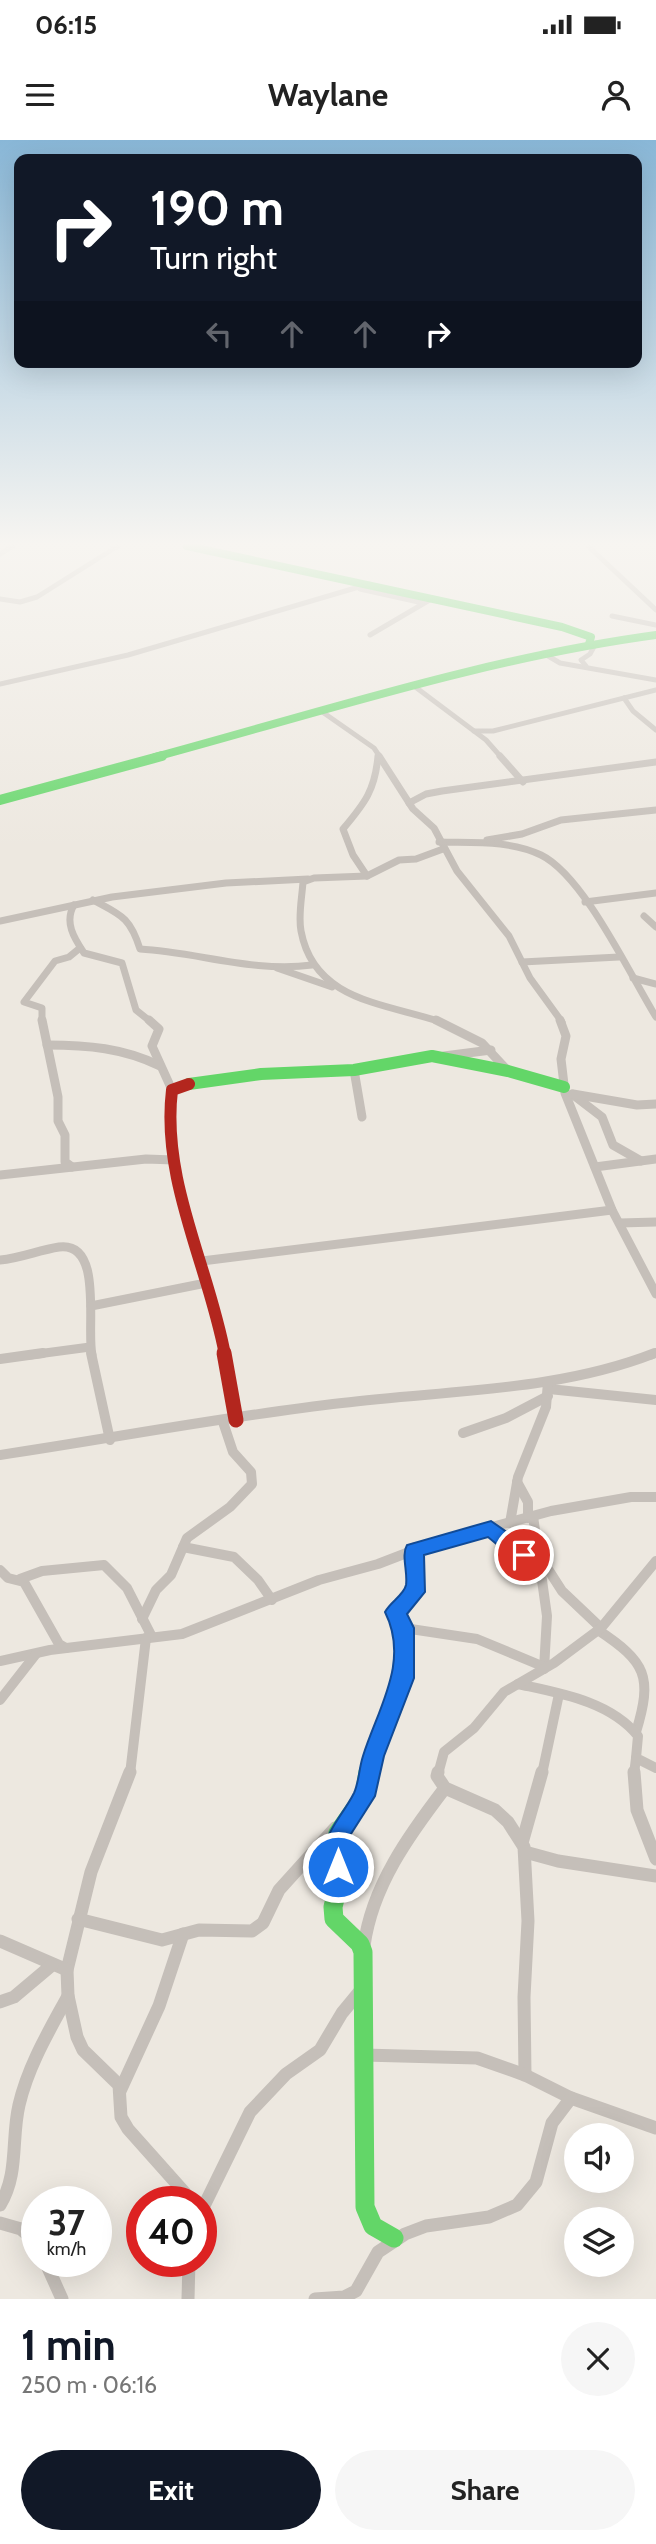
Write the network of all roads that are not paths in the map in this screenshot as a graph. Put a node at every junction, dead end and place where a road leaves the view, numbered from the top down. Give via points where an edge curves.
1 (157, 647) edge
2 (577, 647) edge
3 (592, 647) edge
4 (542, 653) junction
5 (586, 666) junction
6 (656, 680) edge
7 (0, 684) edge
8 (414, 686) junction
9 (656, 690) edge
10 (624, 698) junction
11 (321, 711) junction
12 (656, 730) edge
13 (474, 731) junction
14 (378, 755) junction
15 (656, 762) edge
16 (523, 782) junction
17 (0, 800) edge
18 (409, 803) junction
19 (656, 810) edge
20 (479, 841) junction
21 (441, 846) junction
22 (367, 876) junction
23 (307, 879) junction
24 (656, 893) edge
25 (93, 900) junction
26 (585, 902) junction
27 (74, 905) junction
28 (644, 916) dead end
29 (0, 921) edge
30 (656, 927) edge
31 (80, 947) junction
32 (619, 957) junction
33 (522, 962) junction
34 (312, 965) junction
35 (276, 967) junction
36 (631, 977) junction
37 (656, 984) edge
38 (338, 989) junction
39 (656, 1017) edge
40 (47, 1045) junction
41 (491, 1050) junction
42 (441, 1057) junction
43 (160, 1066) junction
44 (354, 1070) junction
45 (508, 1070) junction
46 (172, 1090) junction
47 (567, 1091) junction
48 (656, 1104) edge
49 (362, 1117) dead end
50 (656, 1159) edge
51 (174, 1160) junction
52 (641, 1161) junction
53 (72, 1167) junction
54 (595, 1167) junction
55 (0, 1175) edge
56 (612, 1210) junction
57 (656, 1222) edge
58 (620, 1223) junction
59 (0, 1260) edge
60 (202, 1261) junction
61 (206, 1283) junction
62 (656, 1294) edge
63 (91, 1306) junction
64 (90, 1347) junction
65 (656, 1353) edge
66 (0, 1359) edge
67 (549, 1389) junction
68 (656, 1400) edge
69 (229, 1421) junction
70 (463, 1433) dead end
71 (110, 1440) junction
72 (0, 1455) edge
73 (517, 1482) junction
74 (656, 1497) edge
75 (531, 1517) junction
76 (510, 1523) junction
77 (491, 1528) junction
78 (183, 1547) junction
79 (534, 1547) junction
80 (414, 1550) junction
81 (656, 1561) edge
82 (537, 1567) junction
83 (0, 1570) edge
84 (20, 1580) junction
85 (272, 1600) junction
86 (142, 1619) junction
87 (404, 1628) junction
88 (599, 1629) junction
89 (149, 1638) junction
90 (66, 1648) junction
91 (36, 1654) junction
92 (0, 1661) edge
93 (543, 1667) junction
94 (518, 1684) junction
95 (559, 1694) junction
96 (0, 1700) edge
97 (636, 1732) junction
98 (636, 1758) junction
99 (656, 1768) edge
100 (445, 1788) junction
101 (346, 1822) junction
102 (523, 1847) junction
103 (656, 1859) edge
104 (656, 1876) edge
105 (78, 1919) junction
106 (183, 1934) junction
107 (0, 1941) edge
108 (363, 1952) junction
109 (52, 1965) junction
110 (68, 1970) junction
111 (365, 1986) junction
112 (68, 1996) junction
113 (0, 2002) edge
114 (363, 2054) junction
115 (525, 2075) junction
116 (120, 2091) junction
117 (571, 2098) junction
118 (656, 2128) edge
119 (179, 2186) edge
120 (213, 2186) edge
121 (0, 2205) edge
122 (0, 2223) edge
123 (21, 2228) edge
124 (394, 2238) junction
125 (53, 2277) edge
126 (189, 2277) edge
127 (360, 2293) edge
128 (62, 2299) edge
129 (188, 2299) edge
130 (315, 2299) edge

1 - 7 street
2 - 4 main road
3 - 5 street via 581,660
4 - 5 street via 560,663
4 - 8 main road
5 - 6 street
8 - 11 main road
8 - 13 street
9 - 10 street
10 - 12 street
10 - 13 street via 500,729
11 - 14 street
11 - 17 main road
13 - 16 street
14 - 18 street
14 - 22 street via 376,782 343,829 352,855
15 - 16 street
16 - 18 street via 426,794
18 - 21 street via 429,822
19 - 20 street via 561,820 522,834
20 - 21 street
20 - 26 street via 550,860
21 - 22 street
21 - 33 street via 509,936
22 - 23 street
23 - 25 street via 226,883
23 - 34 street via 302,884 299,911
24 - 26 street
25 - 27 street
25 - 35 street via 125,917 140,949
26 - 32 street
27 - 29 street
27 - 31 street via 70,930
28 - 30 street
31 - 40 street via 55,961 24,1002 42,1008
31 - 43 street via 90,956 126,967 136,1010 159,1029 152,1043
32 - 33 street
32 - 36 street
33 - 47 street via 565,1027 561,1059
34 - 35 street
34 - 38 street
35 - 38 street
36 - 37 street
36 - 39 street
38 - 41 street via 448,1026
40 - 43 street via 109,1049
40 - 53 street via 58,1121 65,1135 65,1162
41 - 42 street
41 - 45 street
42 - 44 main road via 396,1060
42 - 45 main road
43 - 46 street
44 - 46 main road via 261,1074
44 - 49 street
45 - 47 main road
46 - 51 main road via 169,1112
47 - 48 street via 638,1105
47 - 52 street via 602,1117 613,1145
47 - 54 street
50 - 52 street
51 - 53 street
51 - 60 main road
52 - 54 street
53 - 55 street
54 - 56 street
56 - 58 street
56 - 60 street
57 - 58 street
58 - 62 street
59 - 63 street via 58,1247 77,1249 90,1279
60 - 61 main road
61 - 63 street
61 - 69 main road via 216,1312
63 - 64 street
64 - 66 street
64 - 71 street
65 - 67 street
67 - 68 street
67 - 69 street via 340,1403
67 - 70 street via 506,1418
67 - 73 street
69 - 71 street
69 - 78 street via 233,1452 251,1472 252,1484 230,1507 189,1535
71 - 72 street
73 - 75 street
73 - 76 street
74 - 75 street via 631,1497
75 - 76 street
75 - 79 street
76 - 77 street
77 - 80 street
77 - 82 street
78 - 85 street via 234,1557
78 - 86 street
79 - 82 street
79 - 88 street via 562,1591
80 - 85 street via 318,1580
80 - 87 main road via 415,1592 395,1612
81 - 88 street
82 - 93 street via 549,1654
83 - 84 street via 8,1578
84 - 86 street via 41,1571 104,1565 124,1582
84 - 90 street via 59,1644
85 - 89 street via 202,1628
86 - 89 street
87 - 93 street via 428,1636 470,1637
87 - 101 main road via 403,1678 373,1756 364,1796
88 - 93 street
88 - 97 street via 644,1667 650,1691
89 - 90 street
89 - 105 street via 127,1790 99,1849
90 - 91 street
91 - 92 street
91 - 96 street
93 - 94 street
94 - 95 street
94 - 100 street via 504,1692 474,1728 444,1752 437,1776
95 - 97 street via 623,1719
95 - 102 street
97 - 98 street
98 - 99 street
98 - 103 street via 633,1798
100 - 102 street via 495,1810
100 - 108 street via 401,1846 367,1924
101 - 106 street via 330,1832 279,1890 259,1926 245,1932 206,1929
101 - 108 main road via 335,1845 340,1878 333,1913 336,1924
102 - 104 street via 561,1863 614,1866
102 - 115 street via 528,1921
105 - 106 street via 151,1939
105 - 110 street
106 - 116 street via 159,2006
107 - 109 street
108 - 111 main road
109 - 110 street
109 - 113 street via 14,1997
110 - 112 street
111 - 114 main road
111 - 120 street via 320,2050 286,2074 250,2112
112 - 116 street via 83,2050 115,2080
112 - 121 street via 26,2079 9,2187
114 - 115 street via 477,2058
114 - 124 main road via 360,2094 365,2200 369,2219 379,2232
115 - 117 street
116 - 119 street via 121,2117 128,2129
117 - 118 street
117 - 124 street via 552,2120 534,2185 517,2205 502,2215 426,2224
122 - 123 street
124 - 127 street via 370,2263
125 - 128 street
126 - 129 street
127 - 130 street

